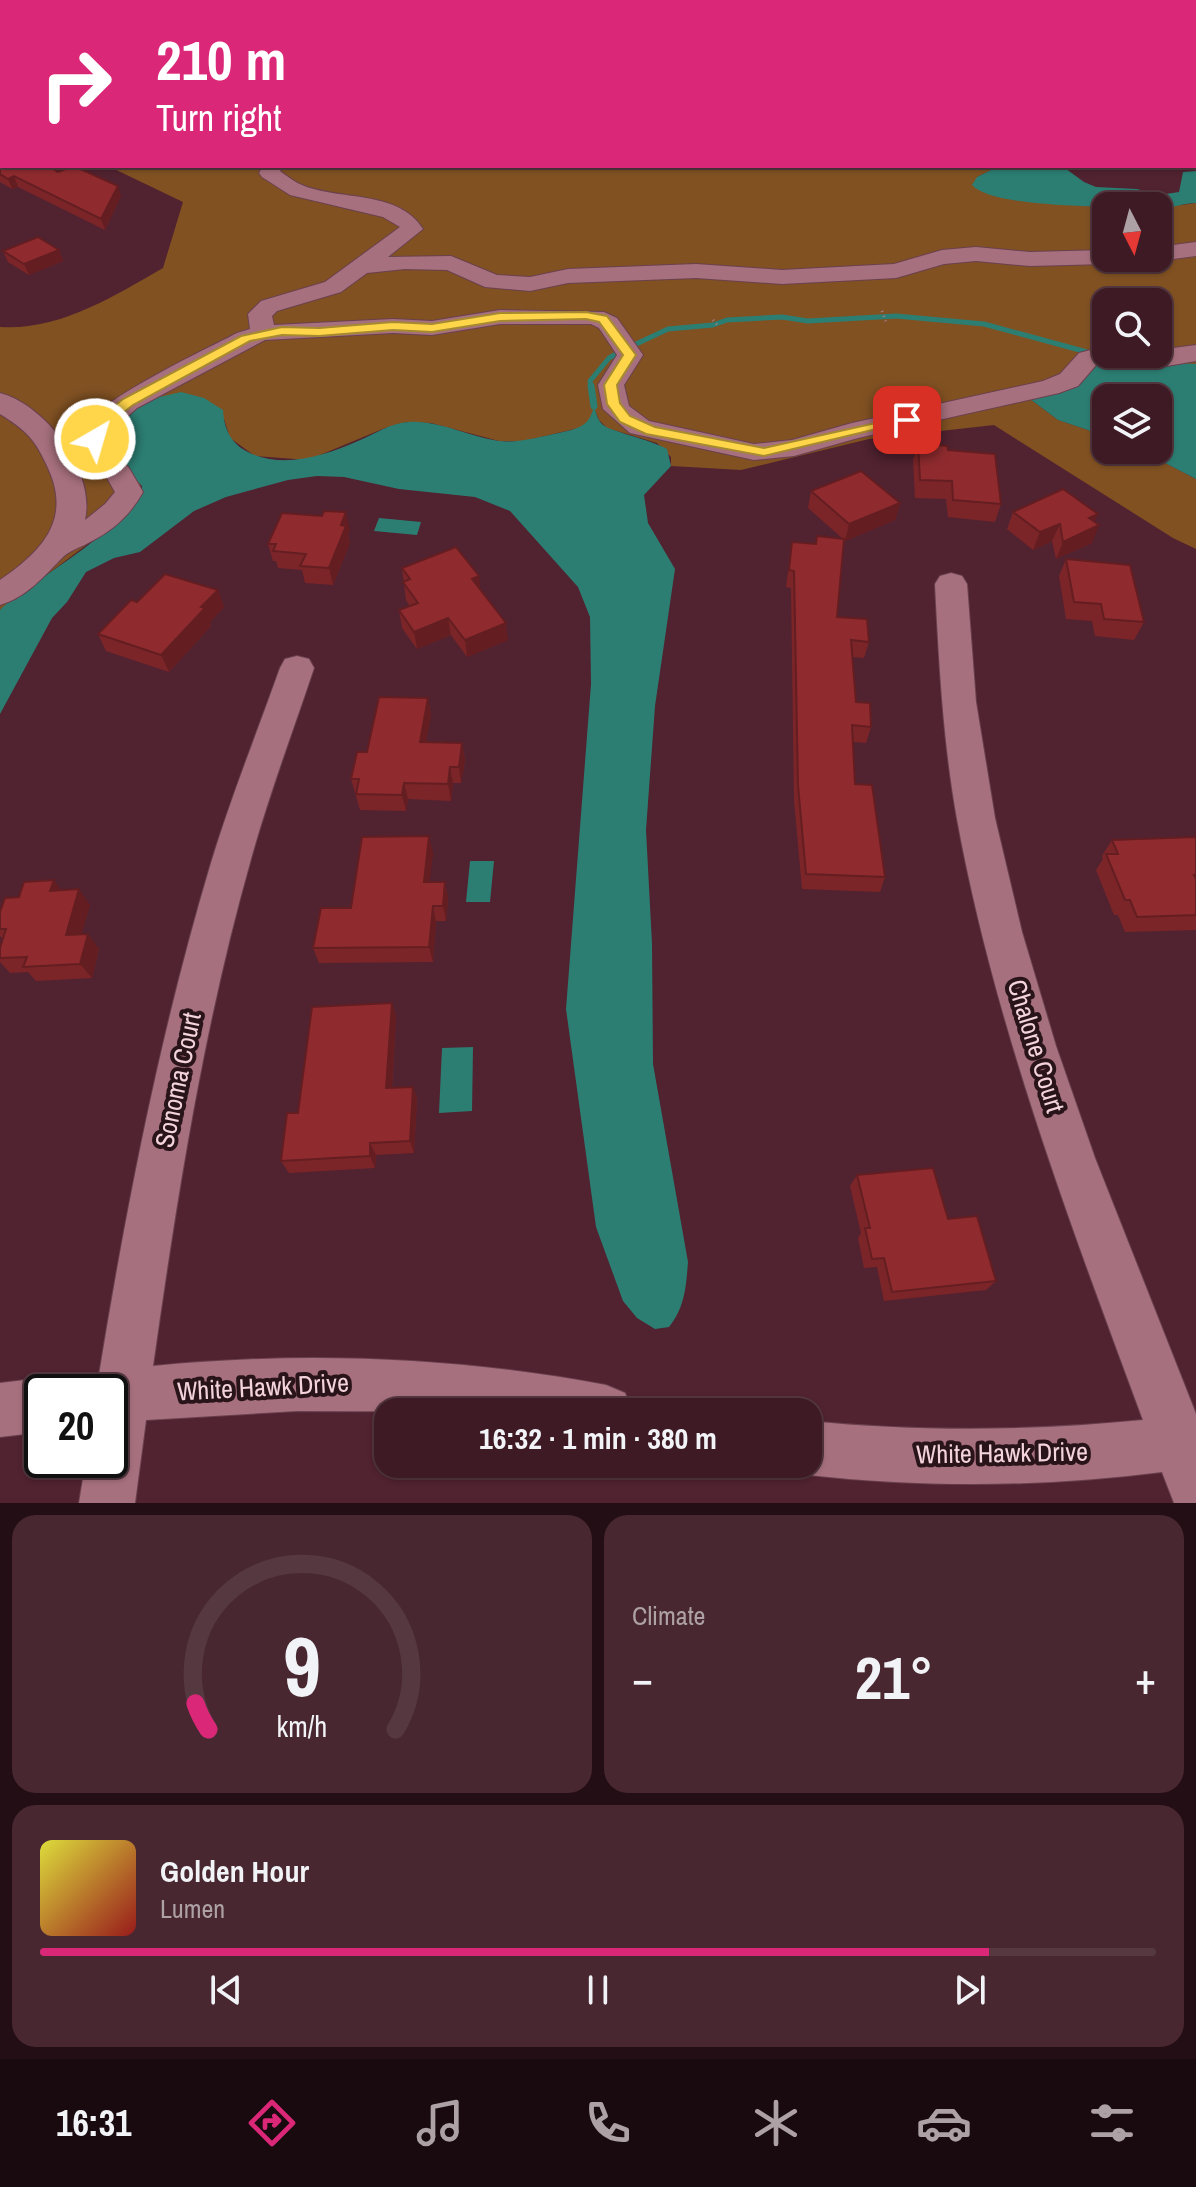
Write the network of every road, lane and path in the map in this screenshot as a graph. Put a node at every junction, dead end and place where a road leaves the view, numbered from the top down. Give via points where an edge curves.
1 (272, 171) edge
2 (1196, 249) edge
3 (1172, 252) edge
4 (1092, 257) edge
5 (360, 267) junction
6 (882, 311) dead end
7 (713, 320) dead end
8 (886, 322) dead end
9 (719, 327) dead end
10 (263, 333) junction
11 (1196, 353) edge
12 (1092, 357) edge
13 (1172, 357) edge
14 (0, 401) edge
15 (54, 548) junction
16 (951, 584) dead end
17 (0, 594) edge
18 (297, 668) dead end
19 (121, 1374) edge
20 (128, 1396) edge
21 (535, 1398) edge
22 (24, 1407) edge
23 (0, 1410) edge
24 (822, 1449) edge
25 (1190, 1458) edge
26 (109, 1478) edge
27 (107, 1503) edge

1 - 5 street via 297,191 378,202 411,224 408,234
2 - 3 street
4 - 5 street via 976,254 942,257 896,271 799,277 666,272 568,276 530,284 493,282 451,263
5 - 10 street via 333,287 269,306 260,314
6 - 8 path
7 - 9 path
10 - 12 street via 432,328 500,317 595,317 608,323 630,355 611,385 614,404 625,419 651,431 754,452 794,448 1050,387 1069,380
10 - 15 street via 128,402 104,420 95,449 129,492 119,509
11 - 13 street
14 - 15 street via 38,427 67,475 73,501 70,521
15 - 17 street
16 - 25 street, Chalone Court via 966,761 1000,924 1071,1152
18 - 19 street, Sonoma Court via 232,858 186,1036
20 - 21 street, White Hawk Drive via 356,1382
22 - 23 street
24 - 25 street, White Hawk Drive via 964,1458
26 - 27 street, Sonoma Court

